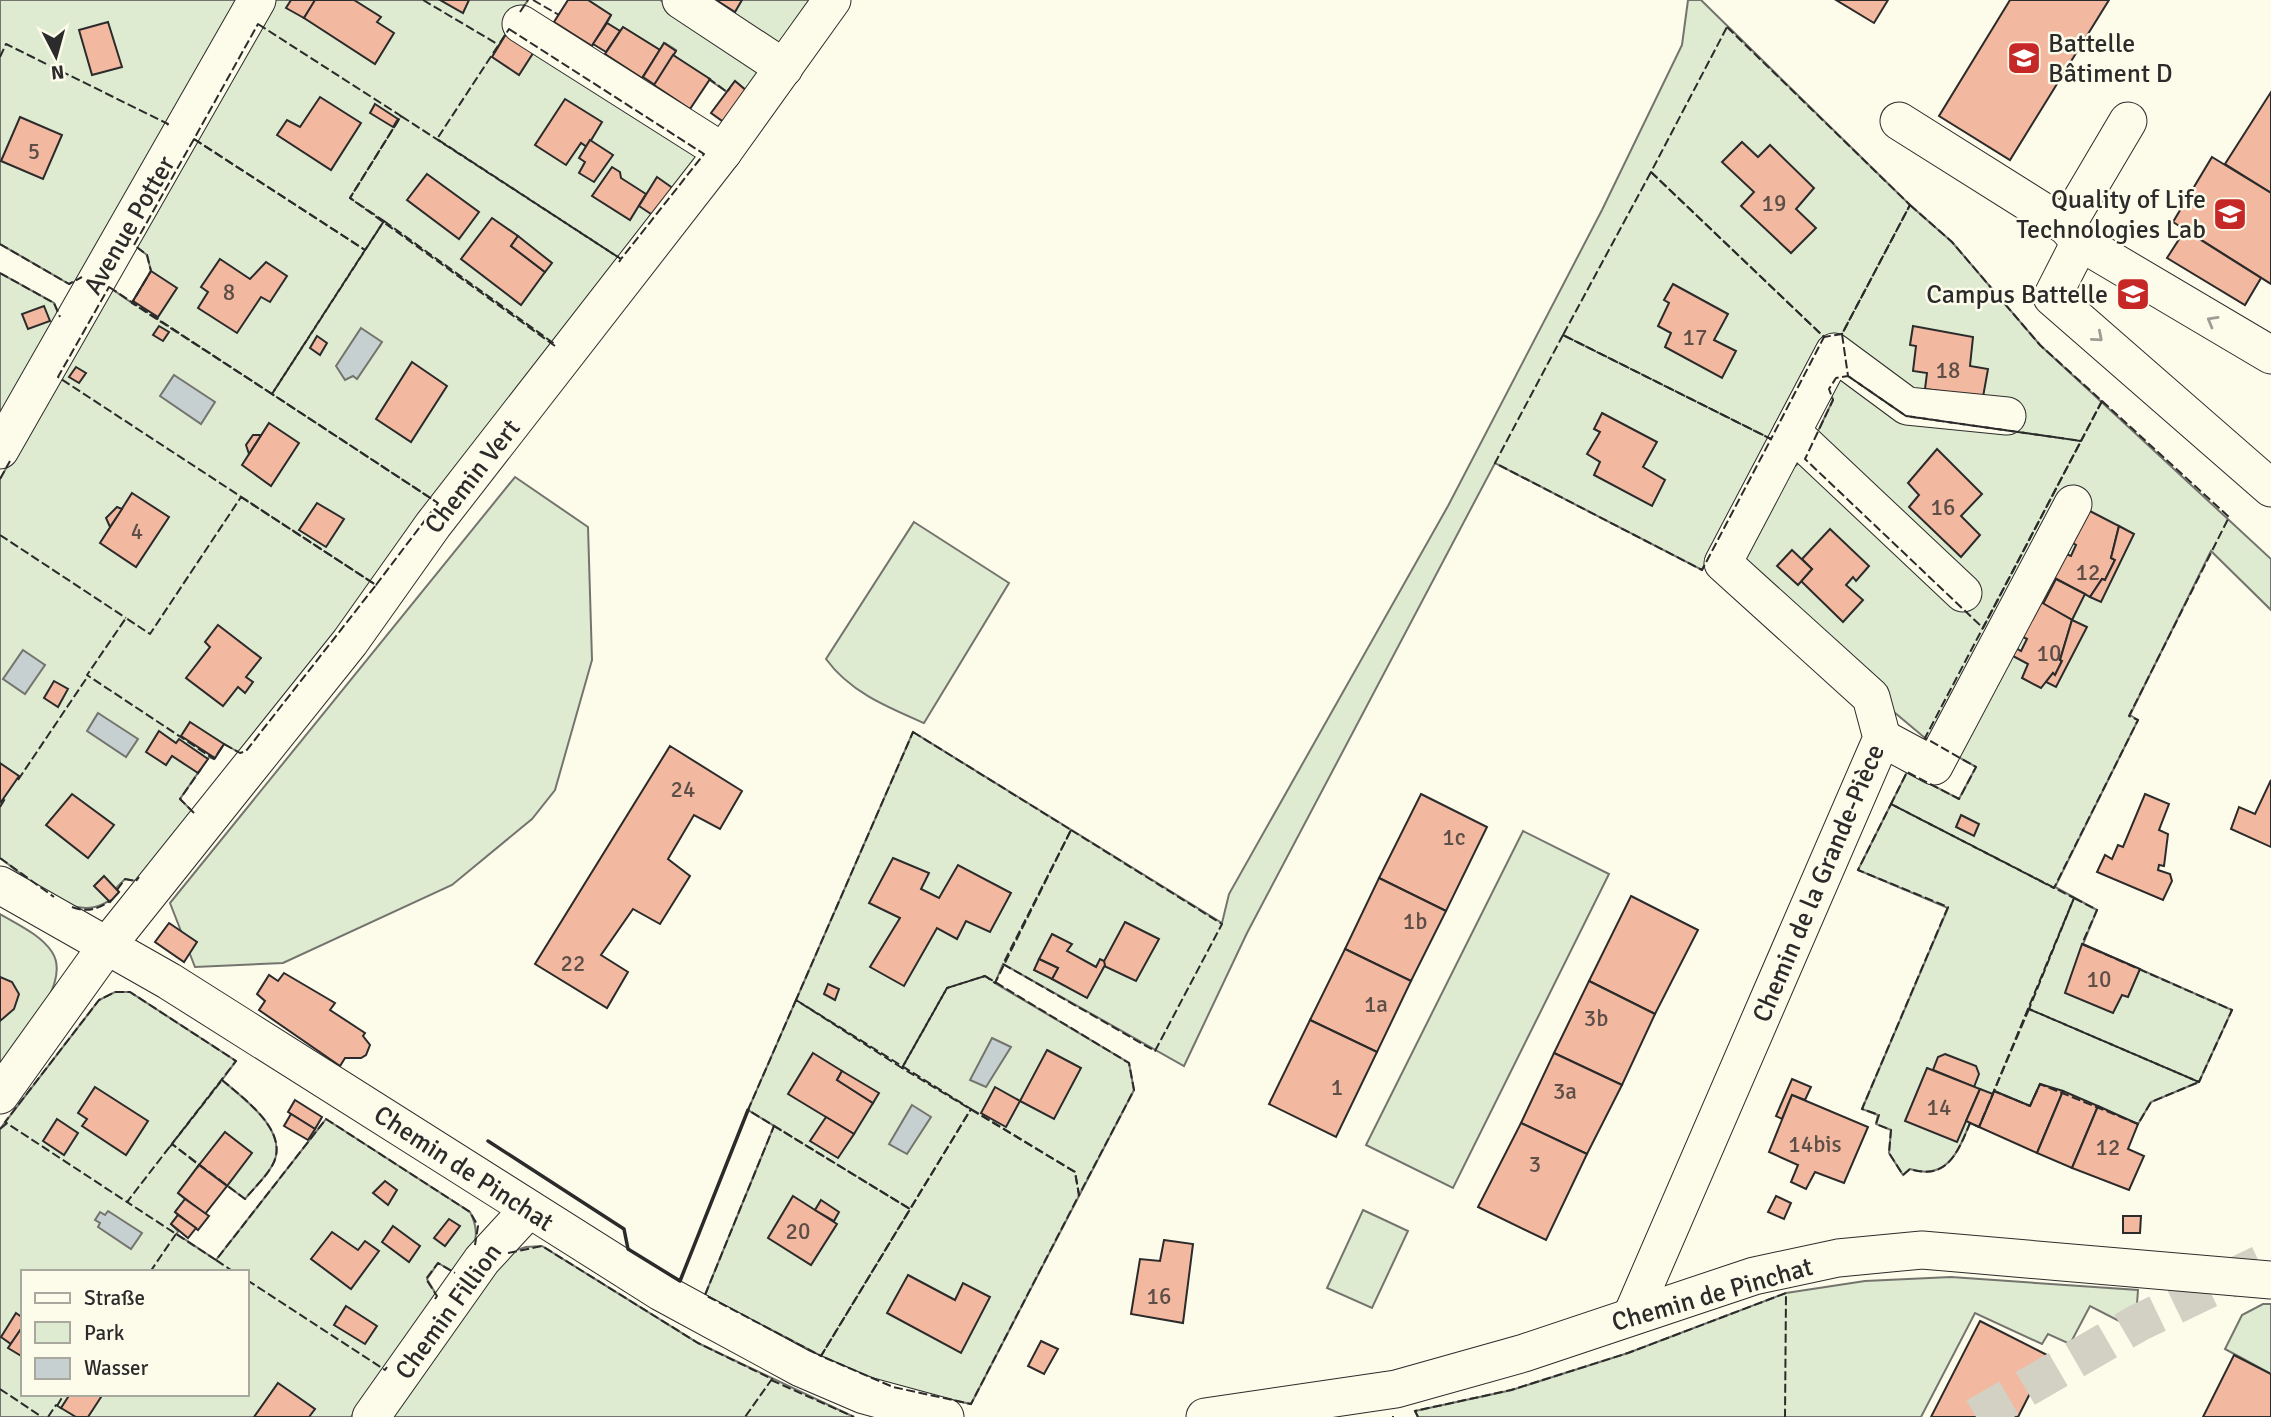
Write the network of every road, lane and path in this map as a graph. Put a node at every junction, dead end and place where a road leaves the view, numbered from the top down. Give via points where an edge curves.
1 (257, 0) edge
2 (681, 0) edge
3 (832, 0) edge
4 (521, 24) dead end
5 (784, 68) junction
6 (1899, 121) dead end
7 (2128, 121) dead end
8 (723, 152) junction
9 (2073, 234) junction
10 (2271, 355) edge
11 (2007, 416) dead end
12 (1792, 432) junction
13 (0, 450) edge
14 (2271, 488) edge
15 (2073, 504) dead end
16 (1964, 593) dead end
17 (1882, 738) junction
18 (0, 885) edge
19 (106, 947) junction
20 (0, 1095) edge
21 (529, 1209) junction
22 (2271, 1280) edge
23 (1632, 1315) junction
24 (371, 1417) edge
25 (945, 1417) edge
26 (1205, 1417) edge

1 - 13 street, Avenue Potter
2 - 5 street
3 - 5 street, Chemin Vert
4 - 8 street
5 - 8 street, Chemin Vert
6 - 9 street
7 - 9 street
8 - 19 street, Chemin Vert via 433,525 350,642
10 -> 9 street
9 -> 14 street via 2052,297
11 - 12 street, Chemin de la Grande-Pièce via 1908,406 1834,352
12 - 16 street
12 - 17 street, Chemin de la Grande-Pièce via 1723,563 1871,697
15 - 17 street via 1934,766
17 - 23 street, Chemin de la Grande-Pièce
18 - 19 street, Chemin de Pinchat
19 - 20 street, Chemin Vert
19 - 21 street, Chemin de Pinchat via 169,981
21 - 24 street, Chemin Fillion via 482,1260
21 - 25 street, Chemin de Pinchat via 640,1279 801,1368 864,1395
22 - 23 street, Chemin de Pinchat via 1922,1250 1838,1258 1754,1276
23 - 26 street, Chemin de Pinchat via 1524,1353 1395,1390

